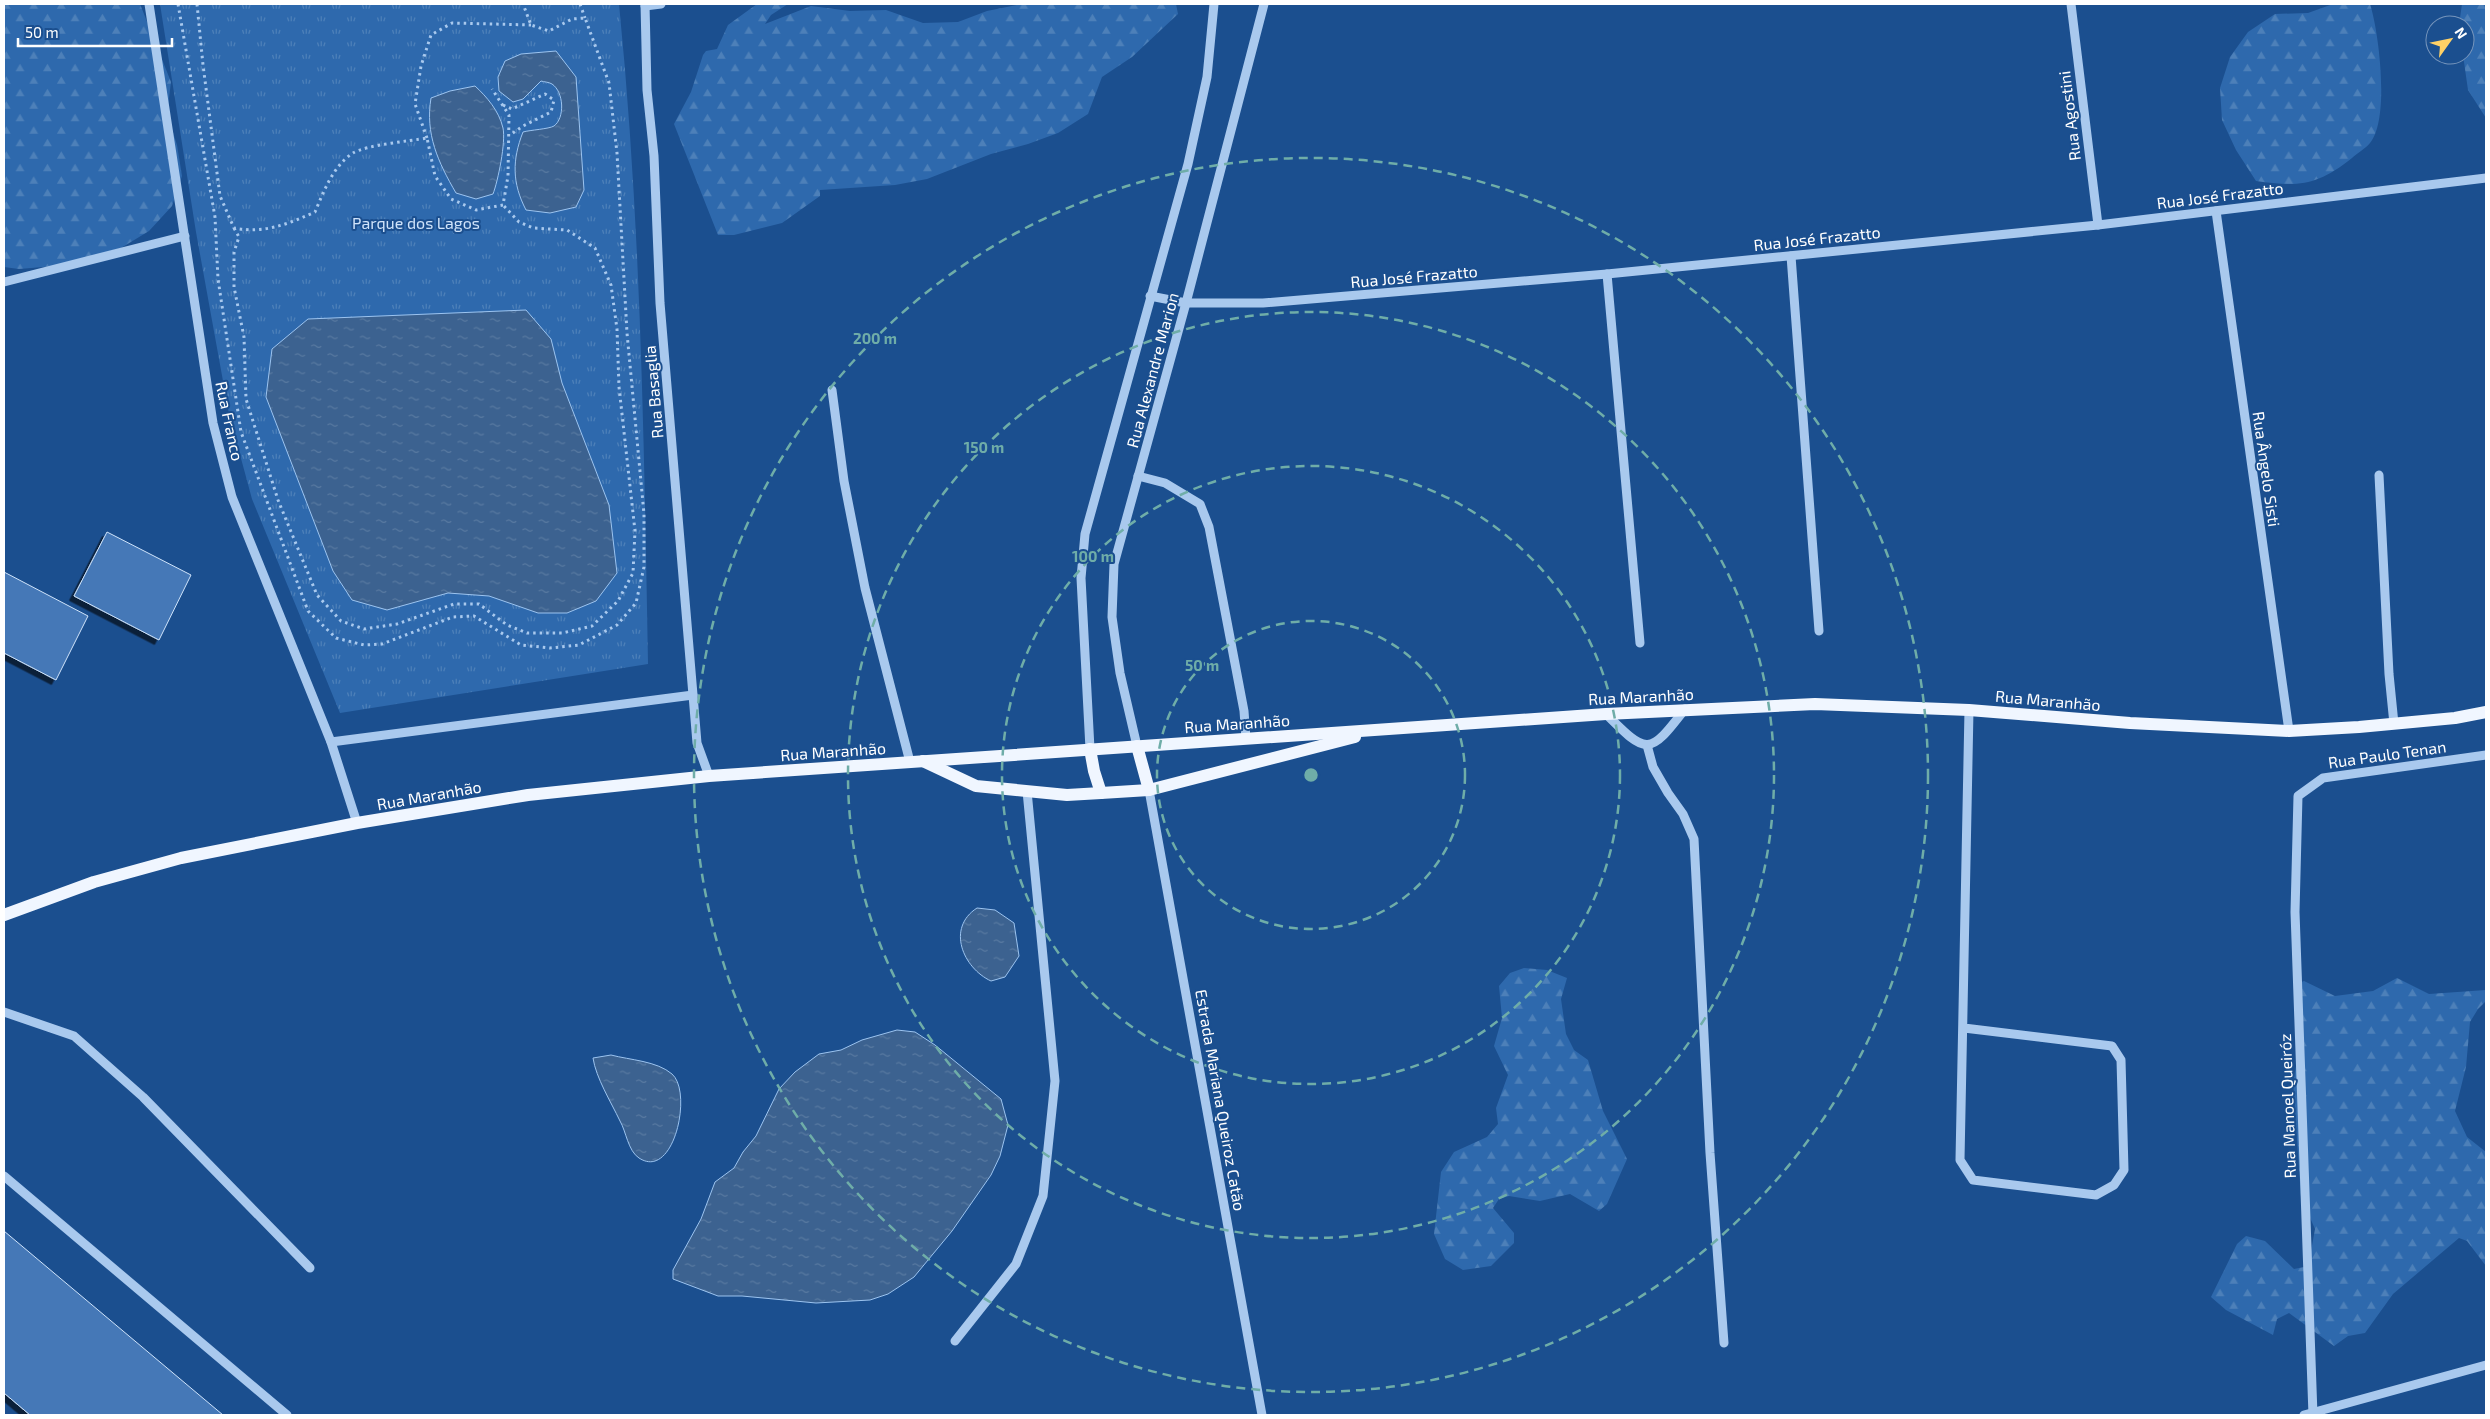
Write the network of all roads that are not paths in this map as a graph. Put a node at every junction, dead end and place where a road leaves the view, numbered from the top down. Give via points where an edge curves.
1 (149, 4) edge
2 (661, 4) edge
3 (1214, 4) edge
4 (1264, 4) edge
5 (2070, 4) edge
6 (645, 5) edge
7 (2486, 178) edge
8 (2216, 211) junction
9 (2098, 225) junction
10 (185, 236) junction
11 (1791, 256) junction
12 (1608, 274) junction
13 (4, 282) edge
14 (1150, 296) junction
15 (1186, 303) junction
16 (832, 390) dead end
17 (2379, 475) dead end
18 (1138, 476) junction
19 (1819, 631) dead end
20 (1640, 643) dead end
21 (693, 695) junction
22 (1685, 709) junction
23 (1969, 710) junction
24 (2486, 712) edge
25 (1606, 714) junction
26 (2394, 724) junction
27 (1382, 730) junction
28 (2289, 731) junction
29 (1246, 739) junction
30 (331, 742) junction
31 (1647, 745) junction
32 (1137, 746) junction
33 (1090, 749) junction
34 (2486, 755) edge
35 (916, 761) junction
36 (709, 776) junction
37 (1150, 790) junction
38 (1027, 791) junction
39 (1101, 793) junction
40 (2298, 796) joint
41 (357, 823) junction
42 (4, 915) edge
43 (4, 1012) edge
44 (1964, 1028) junction
45 (4, 1176) edge
46 (310, 1268) dead end
47 (955, 1340) dead end
48 (1724, 1342) dead end
49 (2486, 1365) edge
50 (2310, 1414) edge
51 (287, 1415) edge
52 (1262, 1415) edge

1 - 10 street, Rua Franco
2 - 6 street
3 - 14 street, Rua Alexandre Marion via 1207,77 1188,164
4 - 15 street, Rua Alexandre Marion
5 - 9 street, Rua Agostini
6 - 21 street, Rua Basaglia via 660,303
7 - 8 street, Rua José Frazatto
8 - 9 street, Rua José Frazatto
8 - 28 street, Rua Ângelo Sisti
9 - 11 street, Rua José Frazatto
10 - 13 street
10 - 30 street, Rua Franco via 213,423 232,497
11 - 12 street, Rua José Frazatto
11 - 19 street
12 - 15 street, Rua José Frazatto via 1263,303
12 - 20 street
14 - 15 street, Rua José Frazatto
14 - 33 street, Rua Alexandre Marion via 1085,534 1081,578
15 - 18 street, Rua Alexandre Marion
16 - 35 street via 844,481 864,588
17 - 26 street
18 - 29 street via 1165,483 1200,504 1210,527 1244,711
18 - 32 street, Rua Alexandre Marion via 1114,564 1112,617 1120,673
21 - 30 street
21 - 36 street, Rua Basaglia via 697,743
22 - 23 main road, Rua Maranhão via 1815,704
22 - 25 main road, Rua Maranhão
22 - 31 street via 1658,742
23 - 28 main road, Rua Maranhão
23 - 44 street
24 - 26 main road, Rua Maranhão
25 - 27 main road, Rua Maranhão
25 - 31 street via 1637,744
26 - 28 main road, Rua Maranhão
27 - 29 main road, Rua Maranhão
27 - 37 main road
29 - 32 main road, Rua Maranhão
30 - 41 street, Rua Franco
31 - 48 street via 1654,767 1683,814 1694,839 1710,1153
32 - 33 main road, Rua Maranhão
32 - 37 main road
33 - 35 main road, Rua Maranhão
33 - 39 main road
34 - 40 street, Rua Paulo Tenan via 2323,778
35 - 36 main road, Rua Maranhão
35 - 38 main road via 976,786
36 - 41 main road, Rua Maranhão via 528,794
37 - 39 main road
37 - 52 street, Estrada Mariana Queiroz Catão
38 - 39 main road via 1067,795
38 - 47 street via 1055,1080 1043,1196 1016,1264
40 - 50 street, Rua Manoel Queiróz via 2295,912
41 - 42 main road, Rua Maranhão via 181,858 94,882
43 - 46 street via 74,1036 143,1097
44 - 44 street via 1960,1160 1973,1180 2096,1195 2114,1185 2124,1170 2121,1060 2112,1046
45 - 51 street
49 - 50 street

